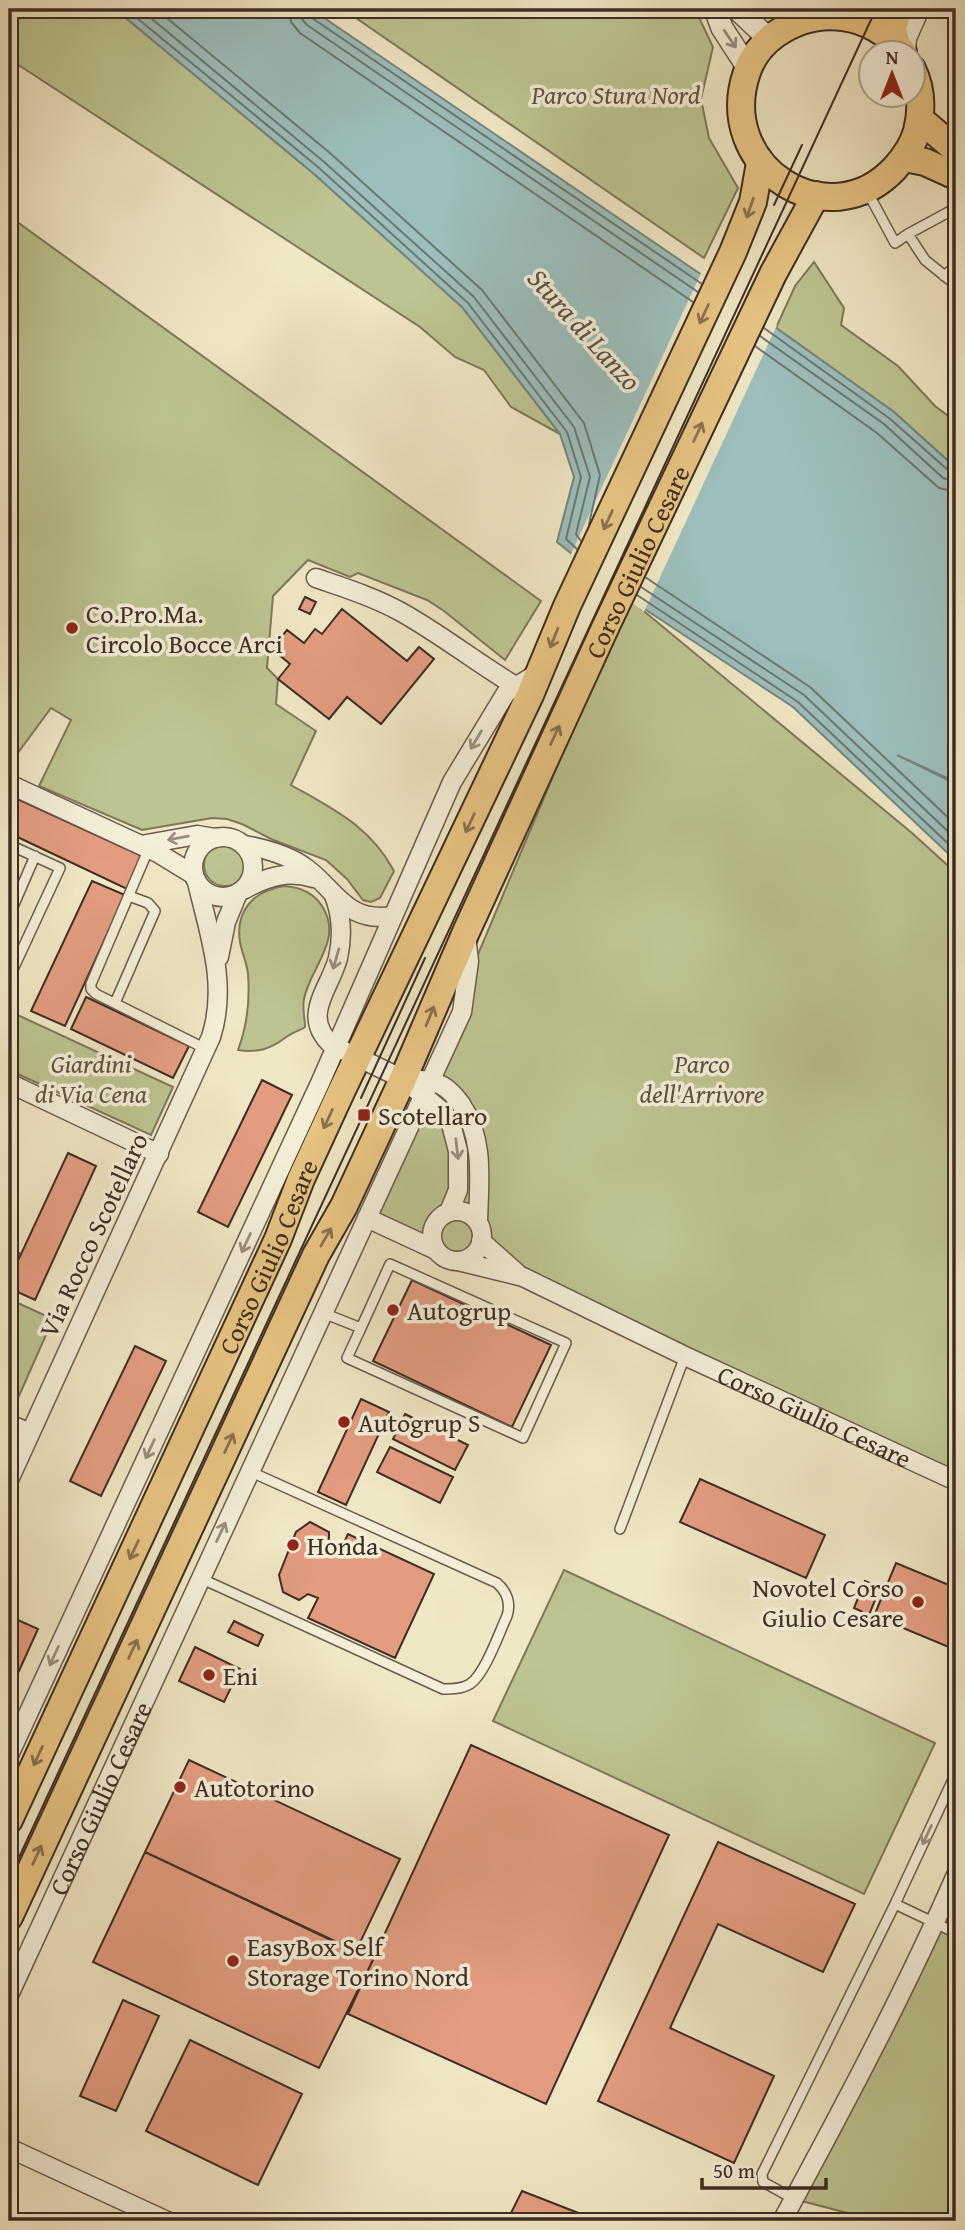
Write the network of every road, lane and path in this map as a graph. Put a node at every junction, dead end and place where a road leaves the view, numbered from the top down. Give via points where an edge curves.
1 (715, 9) edge
2 (737, 9) edge
3 (899, 9) edge
4 (920, 9) edge
5 (831, 12) edge
6 (889, 38) edge
7 (897, 38) edge
8 (908, 38) edge
9 (769, 39) junction
10 (748, 68) junction
11 (920, 108) edge
12 (920, 119) junction
13 (956, 150) edge
14 (905, 158) junction
15 (760, 163) junction
16 (956, 176) edge
17 (866, 189) junction
18 (816, 195) junction
19 (956, 208) edge
20 (908, 234) junction
21 (956, 266) edge
22 (944, 276) junction
23 (956, 285) edge
24 (316, 578) dead end
25 (529, 684) junction
26 (9, 784) edge
27 (215, 838) junction
28 (245, 845) junction
29 (145, 847) junction
30 (9, 854) edge
31 (35, 856) junction
32 (195, 879) junction
33 (326, 887) junction
34 (242, 891) junction
35 (129, 896) junction
36 (9, 916) edge
37 (393, 916) junction
38 (466, 932) junction
39 (217, 967) junction
40 (9, 978) edge
41 (115, 1003) junction
42 (206, 1049) junction
43 (347, 1052) junction
44 (403, 1079) junction
45 (9, 1083) edge
46 (428, 1088) junction
47 (159, 1154) junction
48 (449, 1212) junction
49 (367, 1218) junction
50 (478, 1223) junction
51 (481, 1241) junction
52 (436, 1250) junction
53 (458, 1261) junction
54 (523, 1278) junction
55 (323, 1312) junction
56 (361, 1328) junction
57 (685, 1356) junction
58 (9, 1424) edge
59 (30, 1433) junction
60 (249, 1471) junction
61 (9, 1480) edge
62 (956, 1481) edge
63 (620, 1529) dead end
64 (200, 1578) junction
65 (9, 1755) edge
66 (956, 1773) edge
67 (9, 1820) edge
68 (956, 1875) edge
69 (895, 1904) junction
70 (9, 1917) edge
71 (935, 1923) junction
72 (956, 1933) edge
73 (9, 1995) edge
74 (9, 2148) edge
75 (794, 2199) junction
76 (9, 2214) edge
77 (19, 2221) edge
78 (167, 2221) edge
79 (782, 2221) edge

1 -> 10 street
2 - 9 street
3 - 7 main road via 893,28
4 - 8 street
5 - 6 main road via 860,20
5 - 9 main road via 787,27
9 - 10 main road
10 - 15 main road via 740,117
11 - 12 main road
12 - 13 main road
12 - 14 main road
14 - 16 main road
14 - 17 main road
15 - 18 main road via 784,184
15 -> 25 main road, Corso Giulio Cesare via 757,188 733,252
17 - 18 main road
17 - 20 lane via 895,243
38 -> 18 main road, Corso Giulio Cesare via 773,274
19 - 20 lane
20 - 22 lane via 925,260
21 - 22 lane
22 - 23 lane
24 - 25 street via 394,608
25 -> 37 street, Corso Giulio Cesare via 506,693 457,773
25 -> 43 main road, Corso Giulio Cesare
26 - 29 street
27 - 28 street via 231,838
27 -> 29 street via 197,835
27 - 32 street via 197,852 192,867
28 - 33 street via 305,867
28 - 34 street via 254,867
29 - 32 street via 172,859
29 - 35 lane
30 - 31 lane via 12,846
31 - 36 lane
31 - 40 lane via 60,868
32 - 34 street via 215,897
32 - 39 street, Via Rocco Scotellaro
33 - 34 street via 298,874 264,878
33 - 37 street via 363,916
33 -> 43 street via 340,910 341,941 317,1021 325,1037
34 - 39 street, Via Rocco Scotellaro via 223,929
35 - 41 lane via 90,984 96,994
35 - 41 lane via 155,911
37 - 43 street, Corso Giulio Cesare
44 -> 38 main road, Corso Giulio Cesare
38 - 46 street, Corso Giulio Cesare via 469,961 462,1012
39 - 42 street, Via Rocco Scotellaro via 218,1007
41 - 42 lane
42 - 47 street, Via Rocco Scotellaro
43 - 44 street
43 -> 65 street, Corso Giulio Cesare
43 -> 67 main road, Corso Giulio Cesare via 278,1238
44 - 46 street
70 -> 44 main road, Corso Giulio Cesare via 316,1255
45 - 47 street
46 -> 48 street via 456,1137 458,1191
46 - 49 street, Corso Giulio Cesare
46 - 50 street via 448,1088 475,1131 480,1154
47 - 59 street, Via Rocco Scotellaro
48 - 50 street via 468,1214
48 - 52 street via 438,1219 432,1231
49 - 52 street
49 - 55 street, Corso Giulio Cesare
50 - 51 street
51 - 53 street via 475,1253
51 - 54 street, Corso Giulio Cesare
52 - 53 street
53 - 54 street, Corso Giulio Cesare
54 - 57 street, Corso Giulio Cesare
55 - 56 lane
55 - 60 street, Corso Giulio Cesare
56 - 56 lane via 390,1264 566,1343 523,1438 347,1358
57 - 62 street, Corso Giulio Cesare
57 - 63 lane
58 - 59 street
59 - 61 street, Via Rocco Scotellaro
64 -> 60 street, Corso Giulio Cesare
60 - 64 lane via 497,1583 507,1596 507,1616 477,1678 467,1686 443,1689
64 - 73 street, Corso Giulio Cesare
66 -> 69 lane
68 - 71 street
69 - 71 lane
69 - 75 lane via 762,2174 763,2182
71 - 72 lane
71 - 75 street
74 - 78 street
75 - 79 street
76 - 77 lane

